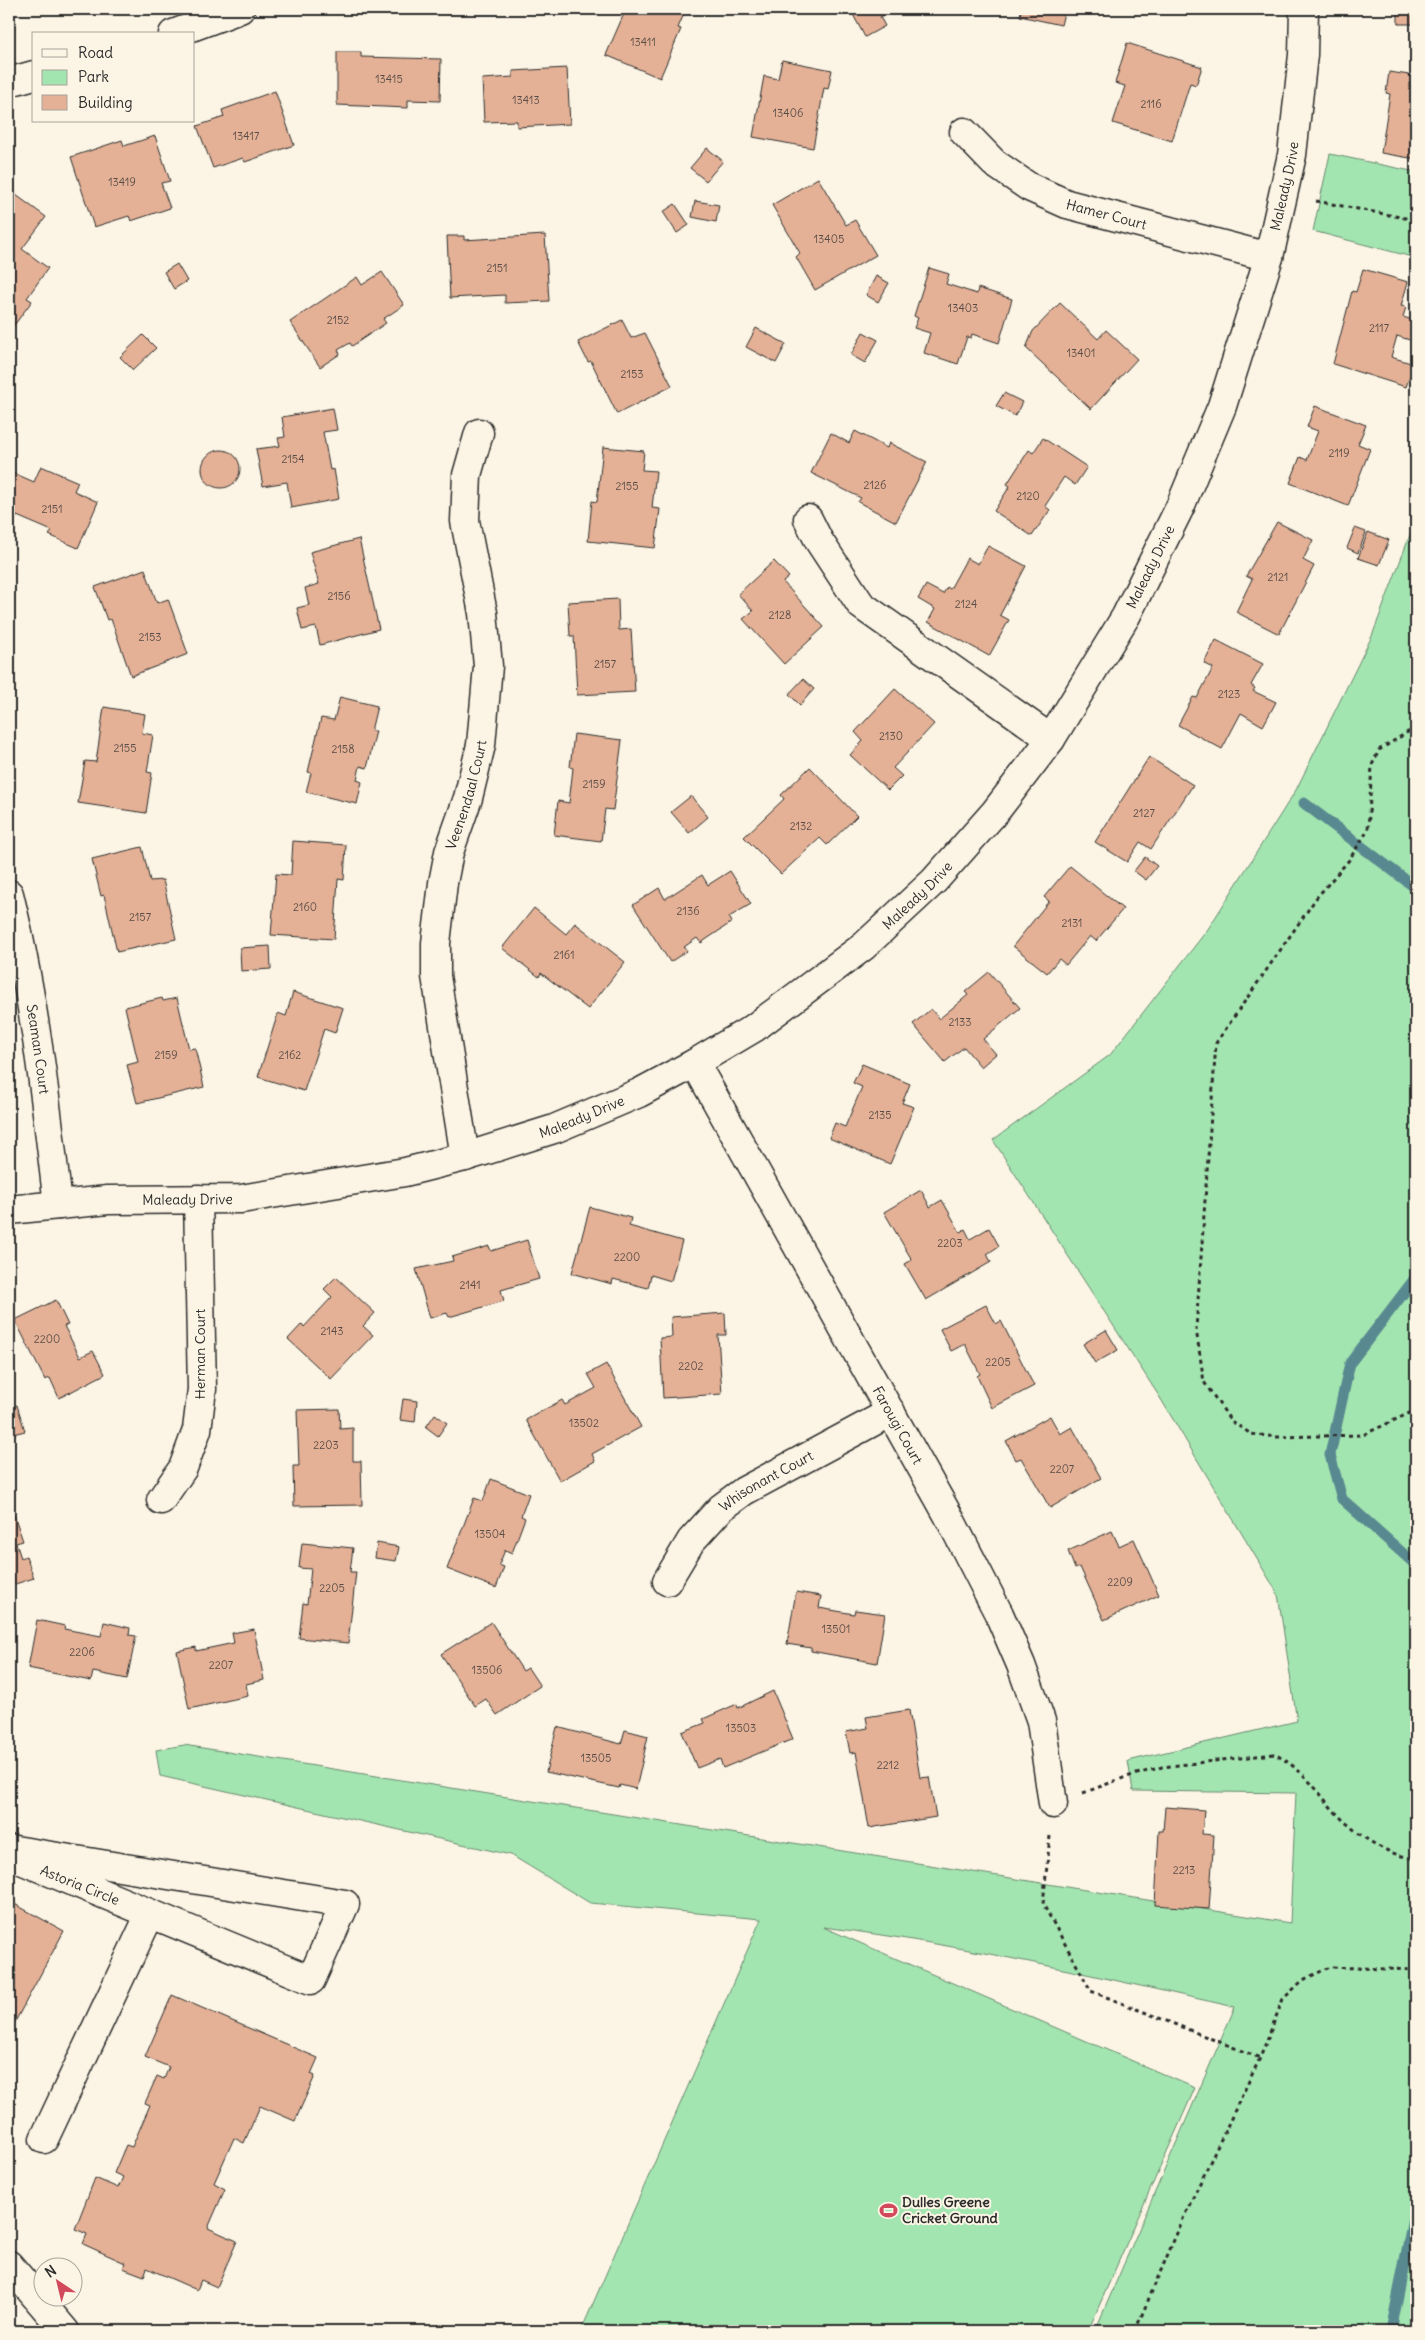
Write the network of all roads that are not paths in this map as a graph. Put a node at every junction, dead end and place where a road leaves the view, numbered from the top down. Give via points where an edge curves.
1 (237, 9) edge
2 (1304, 9) edge
3 (178, 32) edge
4 (32, 76) edge
5 (9, 82) edge
6 (964, 132) dead end
7 (1269, 257) junction
8 (479, 433) dead end
9 (808, 519) dead end
10 (1051, 740) junction
11 (9, 894) edge
12 (696, 1063) junction
13 (465, 1157) junction
14 (198, 1199) junction
15 (58, 1205) junction
16 (9, 1210) edge
17 (891, 1412) junction
18 (161, 1500) dead end
19 (667, 1581) dead end
20 (1053, 1804) road end
21 (9, 1849) edge
22 (9, 1856) edge
23 (150, 1914) junction
24 (44, 2138) dead end
25 (9, 2265) edge
26 (65, 2331) edge

1 - 3 street
2 - 7 street, Maleady Drive via 1292,154
4 - 5 street
6 - 7 street, Hamer Court via 994,163 1029,187 1067,204
7 - 10 street, Maleady Drive via 1222,406 1180,507 1126,616
8 - 13 street, Veenendaal Court via 467,475 465,521 483,613 488,666 481,745 448,860 436,943 436,976
9 - 10 street via 861,604
10 - 12 street, Maleady Drive via 995,812 934,882 864,946 754,1028
11 - 15 street, Seaman Court via 20,938 43,1082
12 - 13 street, Maleady Drive via 554,1129
12 - 17 street, Farougi Court
13 - 14 street, Maleady Drive via 405,1172 241,1199
14 - 15 street, Maleady Drive via 108,1200
14 - 18 street, Herman Court via 202,1390 198,1422 183,1468
15 - 16 street, Maleady Drive
17 - 19 street, Whisonant Court via 744,1491 721,1508 690,1541
17 - 20 street, Farougi Court via 999,1614 1021,1666 1041,1721
21 - 23 street, Astoria Circle via 345,1904 311,1980
22 - 23 street, Astoria Circle
23 - 24 street
25 - 26 street

